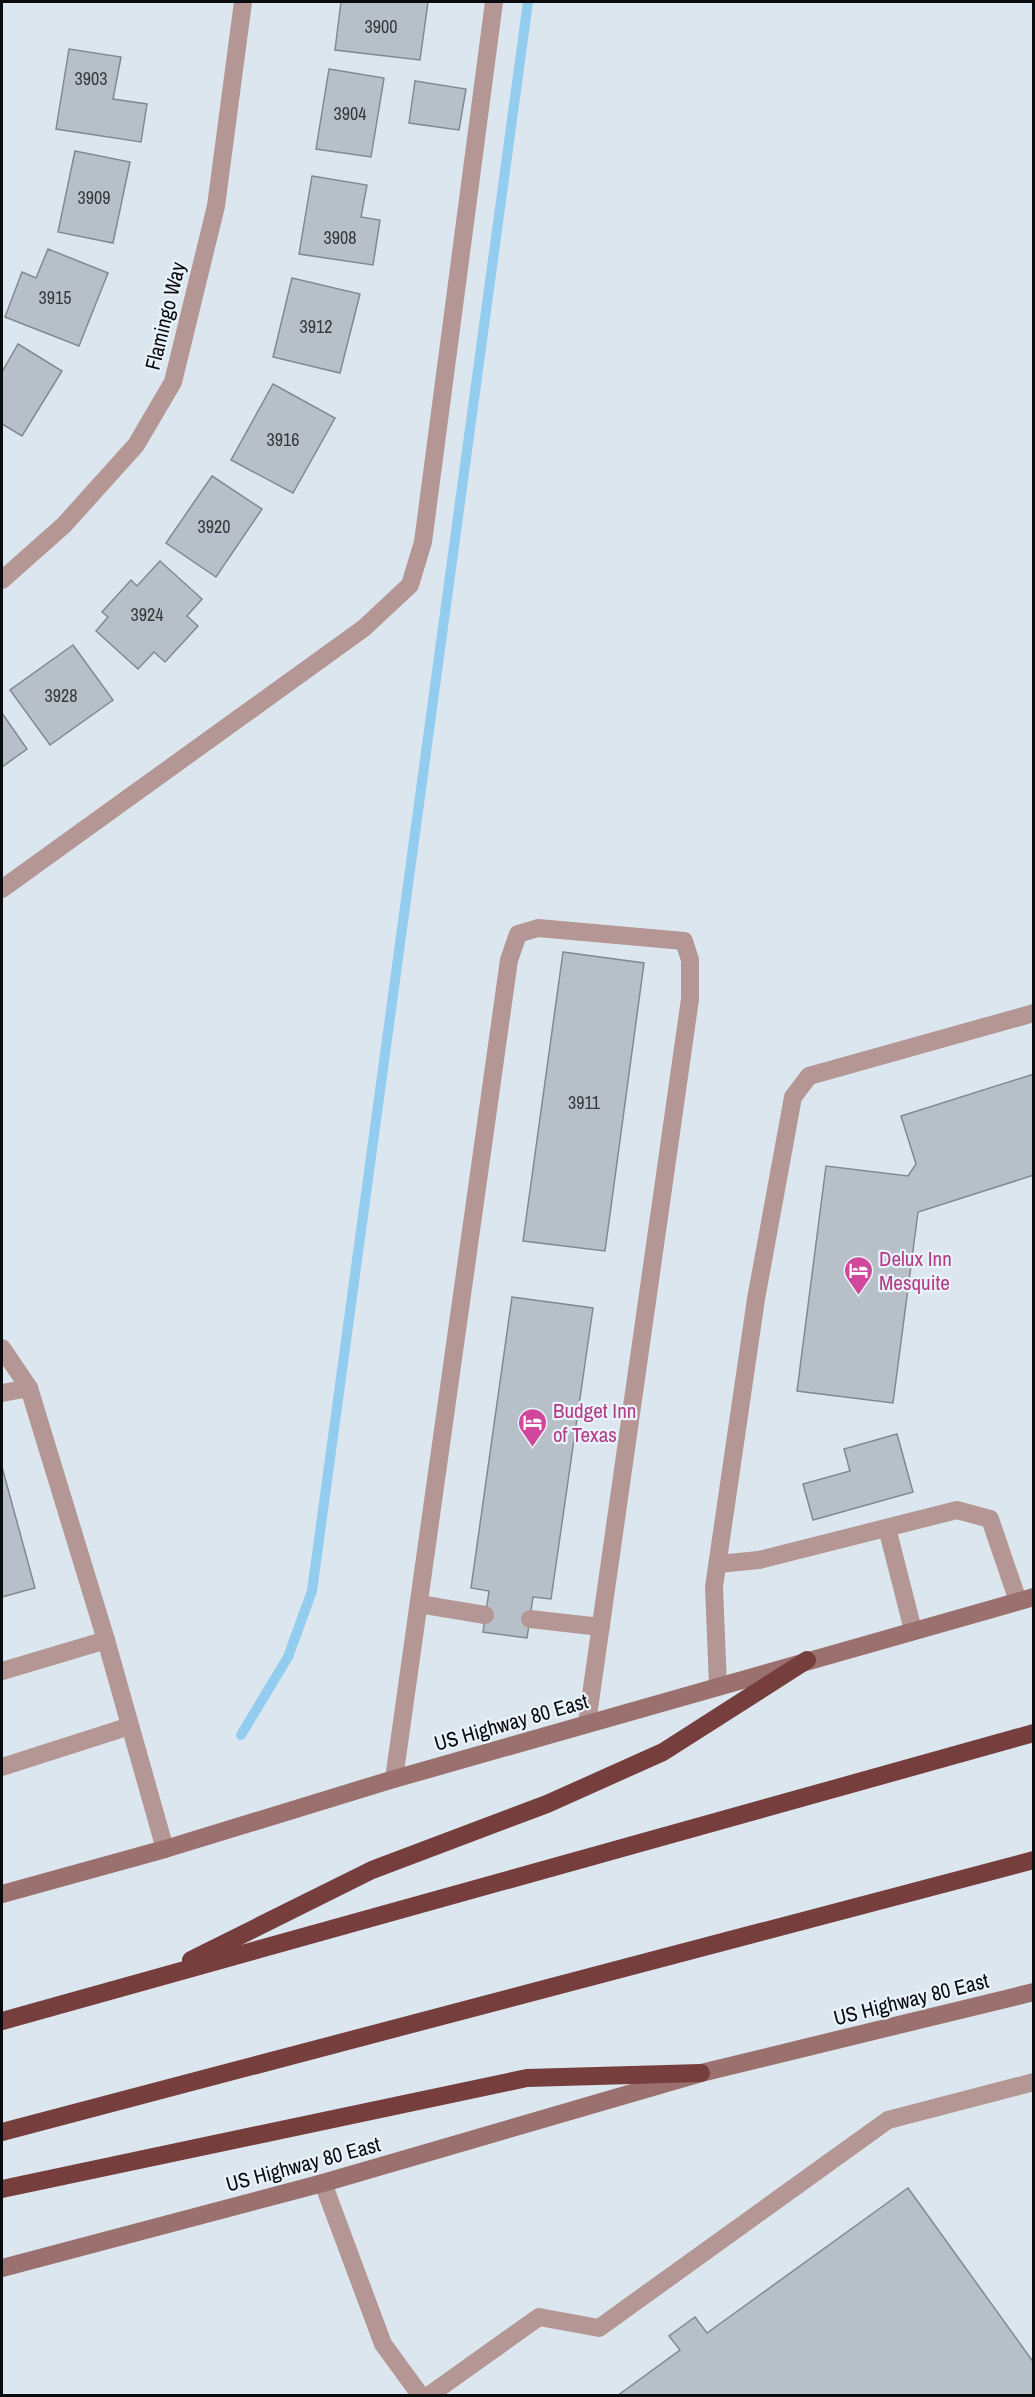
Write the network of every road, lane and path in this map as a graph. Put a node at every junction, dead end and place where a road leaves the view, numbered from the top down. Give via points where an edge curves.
1 (243, 2) edge
2 (494, 2) edge
3 (2, 580) edge
4 (2, 889) edge
5 (1034, 1013) edge
6 (2, 1348) edge
7 (29, 1388) junction
8 (2, 1393) edge
9 (887, 1528) junction
10 (718, 1564) junction
11 (1026, 1599) edge
12 (419, 1604) junction
13 (485, 1615) dead end
14 (530, 1619) dead end
15 (601, 1627) junction
16 (914, 1630) junction
17 (106, 1640) junction
18 (807, 1660) junction
19 (2, 1671) edge
20 (718, 1686) junction
21 (587, 1724) junction
22 (130, 1726) junction
23 (1034, 1733) edge
24 (2, 1767) edge
25 (394, 1779) junction
26 (165, 1849) junction
27 (1034, 1860) edge
28 (2, 1894) edge
29 (152, 1980) junction
30 (1034, 1992) edge
31 (2, 2021) edge
32 (701, 2073) junction
33 (1034, 2082) edge
34 (2, 2132) edge
35 (323, 2183) junction
36 (2, 2189) edge
37 (2, 2268) edge
38 (421, 2396) edge
39 (428, 2396) edge

1 - 3 street, Flamingo Way via 216,206 173,382 136,445 64,525
2 - 4 street via 423,542 410,585 364,628
5 - 10 street via 809,1076 794,1097 756,1299
6 - 7 street
7 - 8 street
7 - 17 street
9 - 10 street via 759,1560
9 - 11 street via 957,1510 990,1519
9 - 16 street
10 - 20 street via 714,1587
11 - 16 main road, US Highway 80 East
12 - 13 street
12 - 15 street via 509,960 518,934 538,928 684,941 690,960 690,999
12 - 25 street
14 - 15 street
15 - 21 street
16 - 18 main road, US Highway 80 East
17 - 19 street
17 - 22 street
18 - 20 main road, US Highway 80 East
18 - 29 highway via 663,1752 548,1804 372,1870
20 - 21 main road, US Highway 80 East
21 - 25 main road, US Highway 80 East
22 - 24 street
22 - 26 street
23 - 29 highway
25 - 26 main road, US Highway 80 East
26 - 28 main road, US Highway 80 East
27 - 34 highway
29 - 31 highway
30 - 32 main road, US Highway 80 East
32 - 35 main road, US Highway 80 East
32 - 36 highway via 527,2078
33 - 39 street via 888,2120 599,2328 539,2317
35 - 37 main road, US Highway 80 East
35 - 38 street via 383,2344

